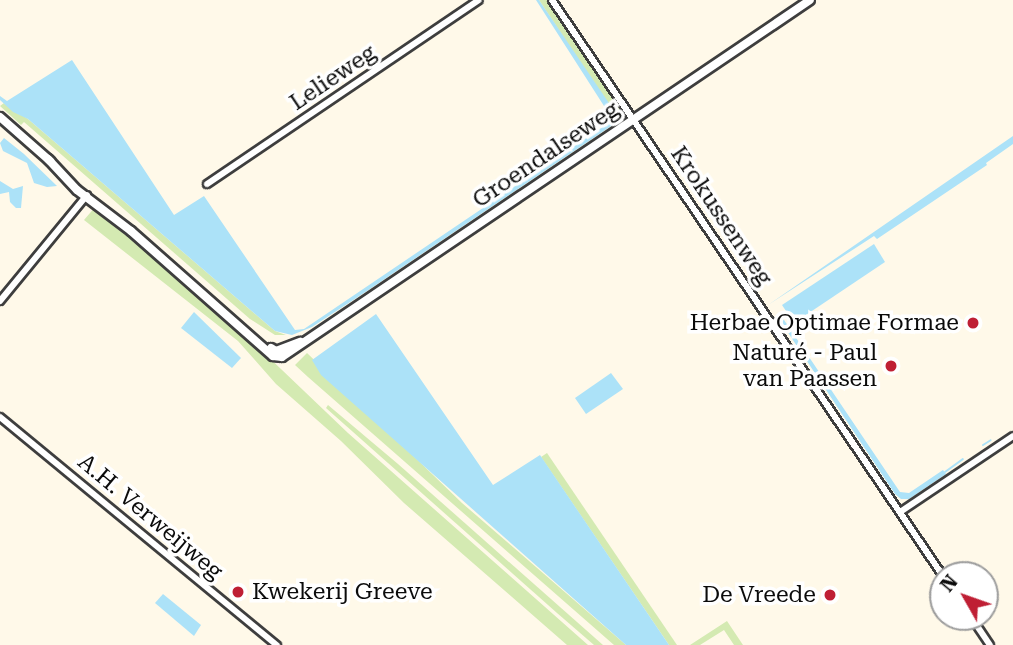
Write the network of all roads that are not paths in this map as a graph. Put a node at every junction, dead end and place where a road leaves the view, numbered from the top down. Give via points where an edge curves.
1 (479, 0) edge
2 (552, 0) edge
3 (810, 0) edge
4 (0, 117) edge
5 (633, 120) junction
6 (207, 184) dead end
7 (87, 195) junction
8 (0, 301) edge
9 (256, 339) junction
10 (302, 342) junction
11 (271, 348) junction
12 (282, 357) junction
13 (0, 416) edge
14 (1013, 436) edge
15 (900, 512) junction
16 (933, 561) edge
17 (277, 645) edge

1 - 6 street, Lelieweg
2 - 5 street, Krokussenweg
3 - 5 street, Groendalseweg
4 - 7 street
5 - 10 street, Groendalseweg
5 - 15 street, Krokussenweg
7 - 8 street
7 - 9 street
9 - 11 street
9 - 12 street via 273,356
10 - 11 street, Groendalseweg via 276,351
10 - 12 street, Groendalseweg
11 - 12 street
13 - 17 street, A.H. Verweijweg
14 - 15 street
15 - 16 street, Krokussenweg

